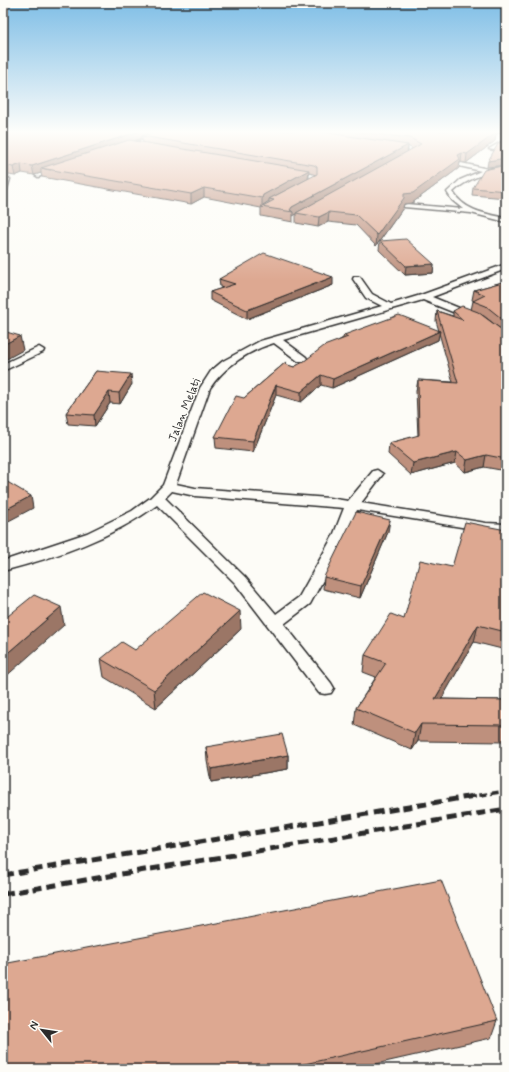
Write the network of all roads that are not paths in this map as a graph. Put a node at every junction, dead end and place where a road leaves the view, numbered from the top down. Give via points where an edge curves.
1 (6, 181) edge
2 (463, 181) edge
3 (3, 192) edge
4 (406, 206) edge
5 (477, 212) junction
6 (506, 220) edge
7 (506, 266) edge
8 (357, 279) dead end
9 (424, 297) junction
10 (390, 307) junction
11 (480, 320) edge
12 (276, 340) junction
13 (39, 350) dead end
14 (302, 359) dead end
15 (3, 368) edge
16 (377, 474) dead end
17 (169, 486) junction
18 (159, 499) junction
19 (352, 505) junction
20 (506, 528) edge
21 (3, 566) edge
22 (275, 623) junction
23 (325, 688) dead end

1 - 3 lane
2 - 5 lane via 450,192 452,199 463,208
4 - 5 lane
5 - 6 lane
7 - 9 lane, Jalan Melati
8 - 10 lane via 369,296
9 - 10 lane, Jalan Melati
9 - 11 lane
10 - 12 lane, Jalan Melati
12 - 14 lane
12 - 17 lane, Jalan Melati via 251,349 215,373 205,388
13 - 15 lane
16 - 19 lane
17 - 18 lane, Jalan Melati
17 - 19 lane via 195,492
18 - 21 lane, Jalan Melati via 87,538
18 - 22 lane via 240,580
19 - 20 lane
19 - 22 lane via 340,536 305,600
22 - 23 lane

